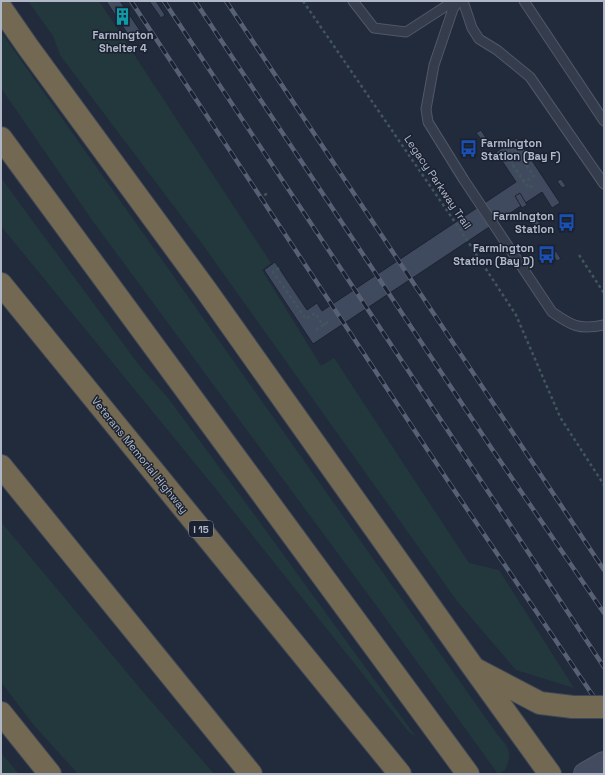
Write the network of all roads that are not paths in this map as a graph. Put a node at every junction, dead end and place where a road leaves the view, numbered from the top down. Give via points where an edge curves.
1 (353, 1) edge
2 (454, 1) edge
3 (458, 1) edge
4 (463, 1) edge
5 (524, 1) edge
6 (1, 8) edge
7 (604, 121) edge
8 (1, 138) edge
9 (604, 184) edge
10 (1, 284) edge
11 (604, 325) edge
12 (1, 466) edge
13 (473, 667) junction
14 (604, 707) edge
15 (1, 713) edge
16 (50, 774) edge
17 (251, 774) edge
18 (400, 774) edge
19 (468, 774) edge
20 (550, 774) edge

1 - 2 lane via 374,28 406,32
3 - 11 lane via 434,65 426,109 428,122 552,312 578,327
4 - 9 lane via 472,28 479,39 530,77
5 - 7 lane
6 - 13 highway via 206,290
8 - 19 highway
10 - 18 highway, Veterans Memorial Highway / I 15
12 - 17 highway
13 - 14 highway, bridge via 540,703
13 - 20 highway
15 - 16 highway

